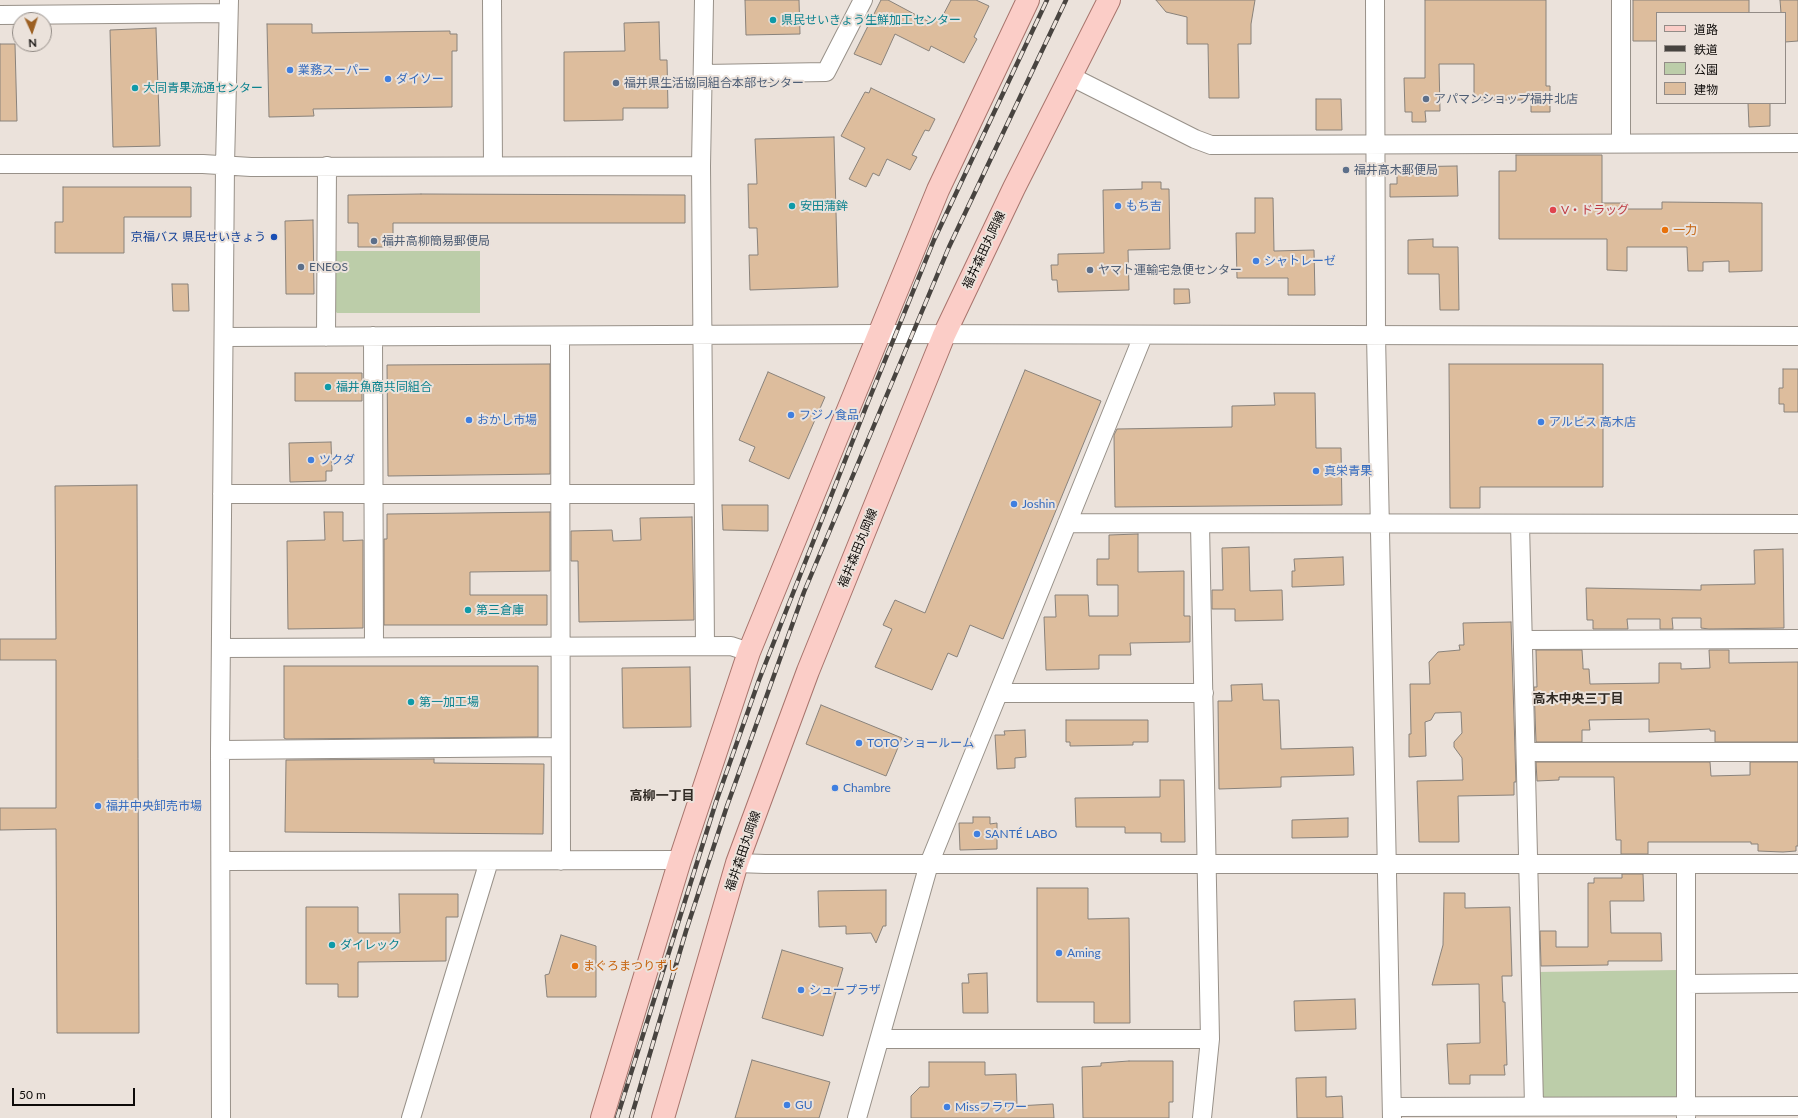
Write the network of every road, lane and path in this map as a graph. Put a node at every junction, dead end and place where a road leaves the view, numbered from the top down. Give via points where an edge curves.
1 (492, 0) edge
2 (704, 0) edge
3 (863, 0) edge
4 (1028, 0) edge
5 (1109, 0) edge
6 (1375, 0) edge
7 (1621, 0) edge
8 (228, 7) edge
9 (0, 15) edge
10 (704, 74) junction
11 (1070, 76) junction
12 (1621, 143) junction
13 (1798, 143) edge
14 (1376, 144) junction
15 (0, 164) edge
16 (225, 165) junction
17 (328, 166) junction
18 (493, 166) junction
19 (701, 166) junction
20 (880, 334) junction
21 (944, 335) junction
22 (1376, 335) junction
23 (373, 336) junction
24 (702, 336) junction
25 (1142, 336) junction
26 (1798, 336) edge
27 (225, 337) junction
28 (326, 337) junction
29 (560, 337) junction
30 (222, 494) junction
31 (374, 494) junction
32 (560, 494) junction
33 (703, 494) junction
34 (1067, 523) junction
35 (1380, 523) junction
36 (1200, 524) junction
37 (1520, 524) junction
38 (1798, 524) edge
39 (1798, 639) edge
40 (1523, 640) junction
41 (560, 646) junction
42 (705, 646) junction
43 (374, 647) junction
44 (221, 648) junction
45 (749, 652) junction
46 (1000, 693) junction
47 (1204, 693) junction
48 (560, 747) junction
49 (220, 750) junction
50 (1526, 752) junction
51 (1798, 752) edge
52 (680, 860) junction
53 (221, 861) junction
54 (490, 861) junction
55 (561, 861) junction
56 (738, 863) junction
57 (929, 864) junction
58 (1207, 864) junction
59 (1387, 864) junction
60 (1528, 864) junction
61 (1686, 864) junction
62 (1798, 864) edge
63 (1798, 983) edge
64 (1686, 984) junction
65 (880, 1039) junction
66 (1210, 1039) junction
67 (1534, 1105) junction
68 (1798, 1106) edge
69 (1392, 1112) edge
70 (1686, 1112) edge
71 (221, 1118) edge
72 (411, 1118) edge
73 (602, 1118) edge
74 (663, 1118) edge
75 (857, 1118) edge
76 (1202, 1118) edge

1 - 18 street
2 - 10 street
3 - 10 street via 826,72
4 - 20 main road via 938,190
5 - 11 main road, 福井森田丸岡線
6 - 14 street
7 - 12 street
8 - 9 street
8 - 16 street
10 - 19 street
11 - 14 street via 1211,145
11 - 21 main road, 福井森田丸岡線
12 - 13 street
12 - 14 street
14 - 22 street
15 - 16 street
16 - 17 street
16 - 27 street
17 - 18 street
17 - 28 street
18 - 19 street
19 - 24 street
20 - 21 street
20 - 24 street
20 - 45 main road
21 - 25 street
21 - 56 main road, 福井森田丸岡線 via 808,671
22 - 25 street
22 - 26 street
22 - 35 street
23 - 28 street
23 - 29 street
23 - 31 street
24 - 29 street
24 - 33 street
25 - 34 street
27 - 28 street
27 - 30 street
29 - 32 street
30 - 31 street
30 - 44 street
31 - 32 street
31 - 43 street
32 - 33 street
32 - 41 street
33 - 42 street
34 - 36 street
34 - 46 street
35 - 36 street
35 - 37 street
35 - 59 street
36 - 47 street
37 - 38 street
37 - 40 street
39 - 40 street
40 - 50 street
41 - 42 street
41 - 43 street
41 - 48 street
42 - 45 street via 731,646
43 - 44 street
44 - 49 street
45 - 52 main road
46 - 47 street
46 - 57 street
47 - 58 street
48 - 49 street
48 - 55 street
49 - 53 street
50 - 51 street
50 - 60 street
52 - 55 street
52 - 73 main road
53 - 54 street
53 - 71 street
54 - 55 street
54 - 72 street
56 - 57 street
56 - 74 main road, 福井森田丸岡線
57 - 58 street
57 - 65 street
58 - 59 street
58 - 66 street
59 - 60 street
59 - 69 street
60 - 61 street
60 - 67 street
61 - 62 street
61 - 64 street
63 - 64 street
64 - 70 street
65 - 66 street
65 - 75 street
66 - 76 street
67 - 69 street
67 - 70 street
68 - 70 street

